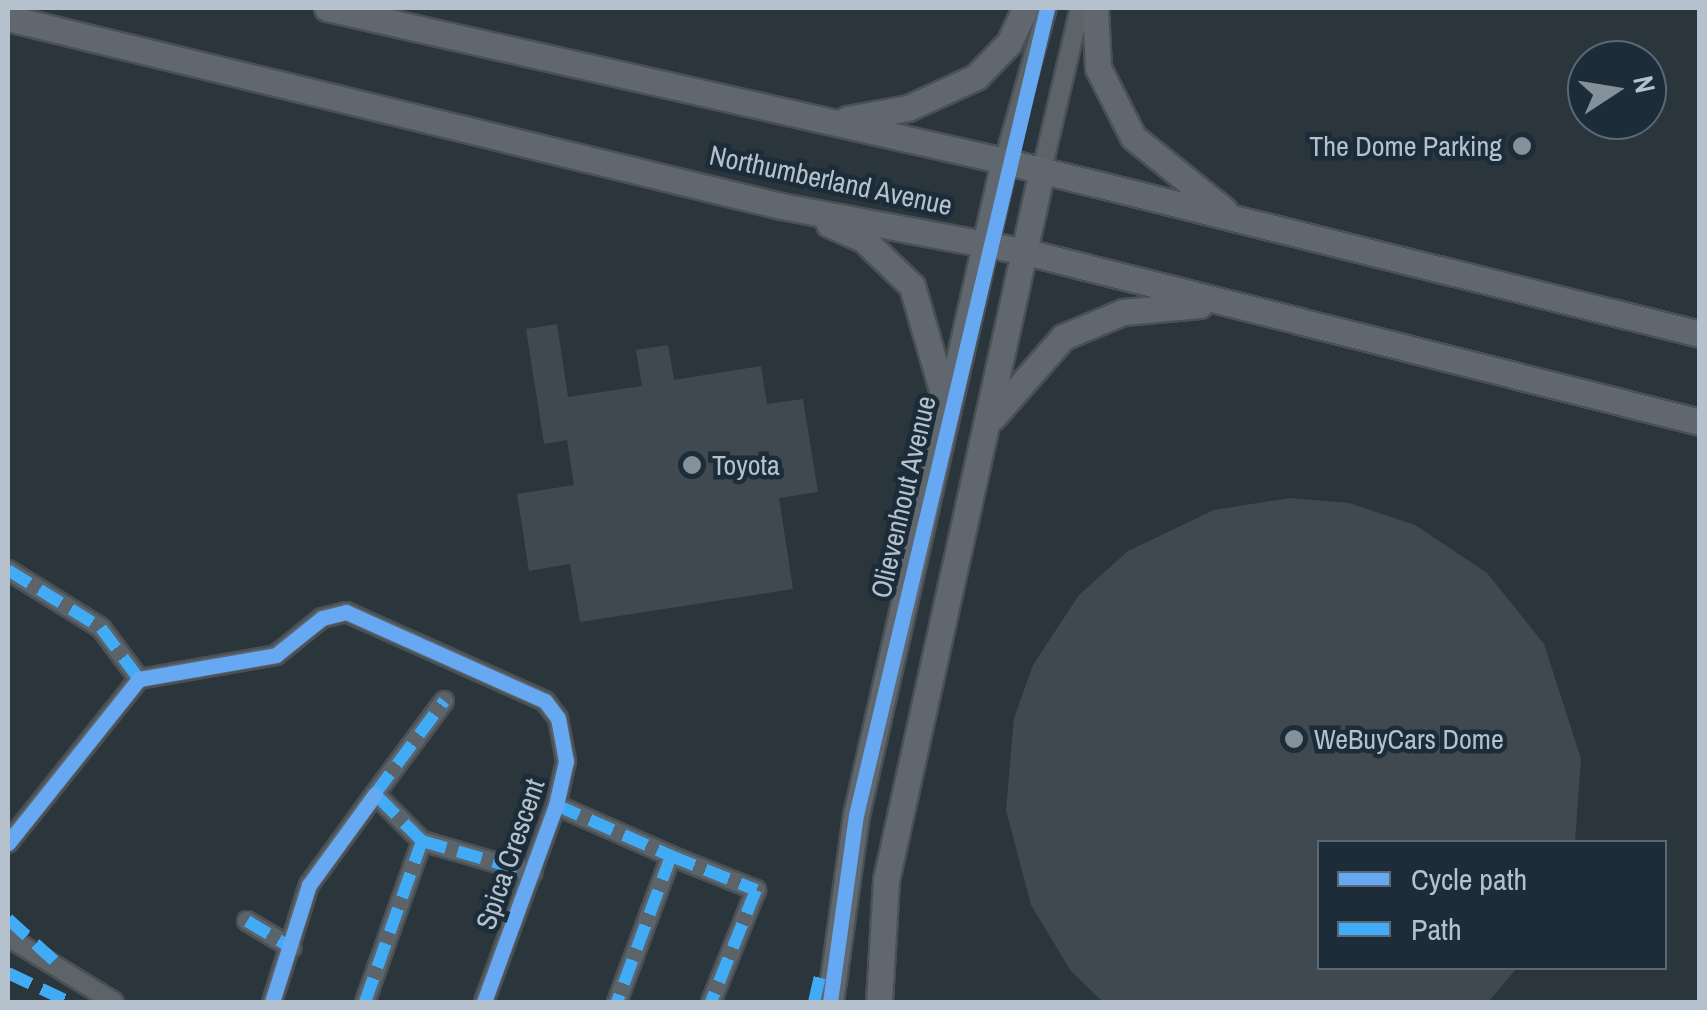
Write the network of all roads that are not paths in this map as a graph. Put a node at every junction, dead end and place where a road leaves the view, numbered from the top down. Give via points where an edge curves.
1 (326, 8) edge
2 (1026, 8) edge
3 (1047, 8) edge
4 (1080, 8) edge
5 (1094, 8) edge
6 (8, 18) edge
7 (832, 121) junction
8 (1004, 161) junction
9 (1042, 170) junction
10 (782, 206) junction
11 (1230, 215) junction
12 (986, 243) junction
13 (1026, 252) junction
14 (1225, 304) junction
15 (1700, 334) edge
16 (947, 420) junction
17 (1700, 422) edge
18 (984, 428) junction
19 (8, 570) edge
20 (139, 679) junction
21 (444, 701) dead end
22 (375, 794) junction
23 (556, 805) junction
24 (422, 841) junction
25 (8, 844) edge
26 (671, 856) junction
27 (532, 873) junction
28 (248, 921) dead end
29 (8, 937) edge
30 (292, 948) junction
31 (114, 1002) edge
32 (272, 1002) edge
33 (365, 1002) edge
34 (484, 1002) edge
35 (617, 1002) edge
36 (712, 1002) edge
37 (830, 1002) edge
38 (880, 1002) edge

1 - 7 main road, Northumberland Avenue
2 - 7 main road via 1009,44 976,78 908,108
3 - 8 street, Olievenhout Avenue
4 - 9 street
5 - 11 main road via 1098,68 1133,136
6 - 10 main road, Northumberland Avenue
7 - 8 main road, Northumberland Avenue
8 - 9 main road, Northumberland Avenue
8 - 12 main road, Olievenhout Avenue
9 - 11 main road, Northumberland Avenue
9 - 13 main road
10 - 12 main road, Northumberland Avenue
10 - 16 main road via 863,239 912,286 939,357
11 - 15 main road, Northumberland Avenue
12 - 13 main road, Northumberland Avenue
12 - 16 main road, Olievenhout Avenue
13 - 14 main road, Northumberland Avenue
13 - 18 main road
14 - 17 main road, Northumberland Avenue
14 - 18 main road via 1089,323 1040,356
16 - 37 main road, Olievenhout Avenue via 856,814
18 - 38 main road via 886,880
19 - 20 street via 101,628
20 - 23 street, Spica Crescent via 276,655 322,618 346,612 545,701 566,739
20 - 25 street
21 - 22 street
22 - 24 street
22 - 30 street via 319,865
23 - 26 street
23 - 27 street, Spica Crescent
24 - 27 street
24 - 33 street
26 - 35 street
26 - 36 street via 756,890
27 - 34 street, Spica Crescent
28 - 30 street
29 - 31 street
30 - 32 street

